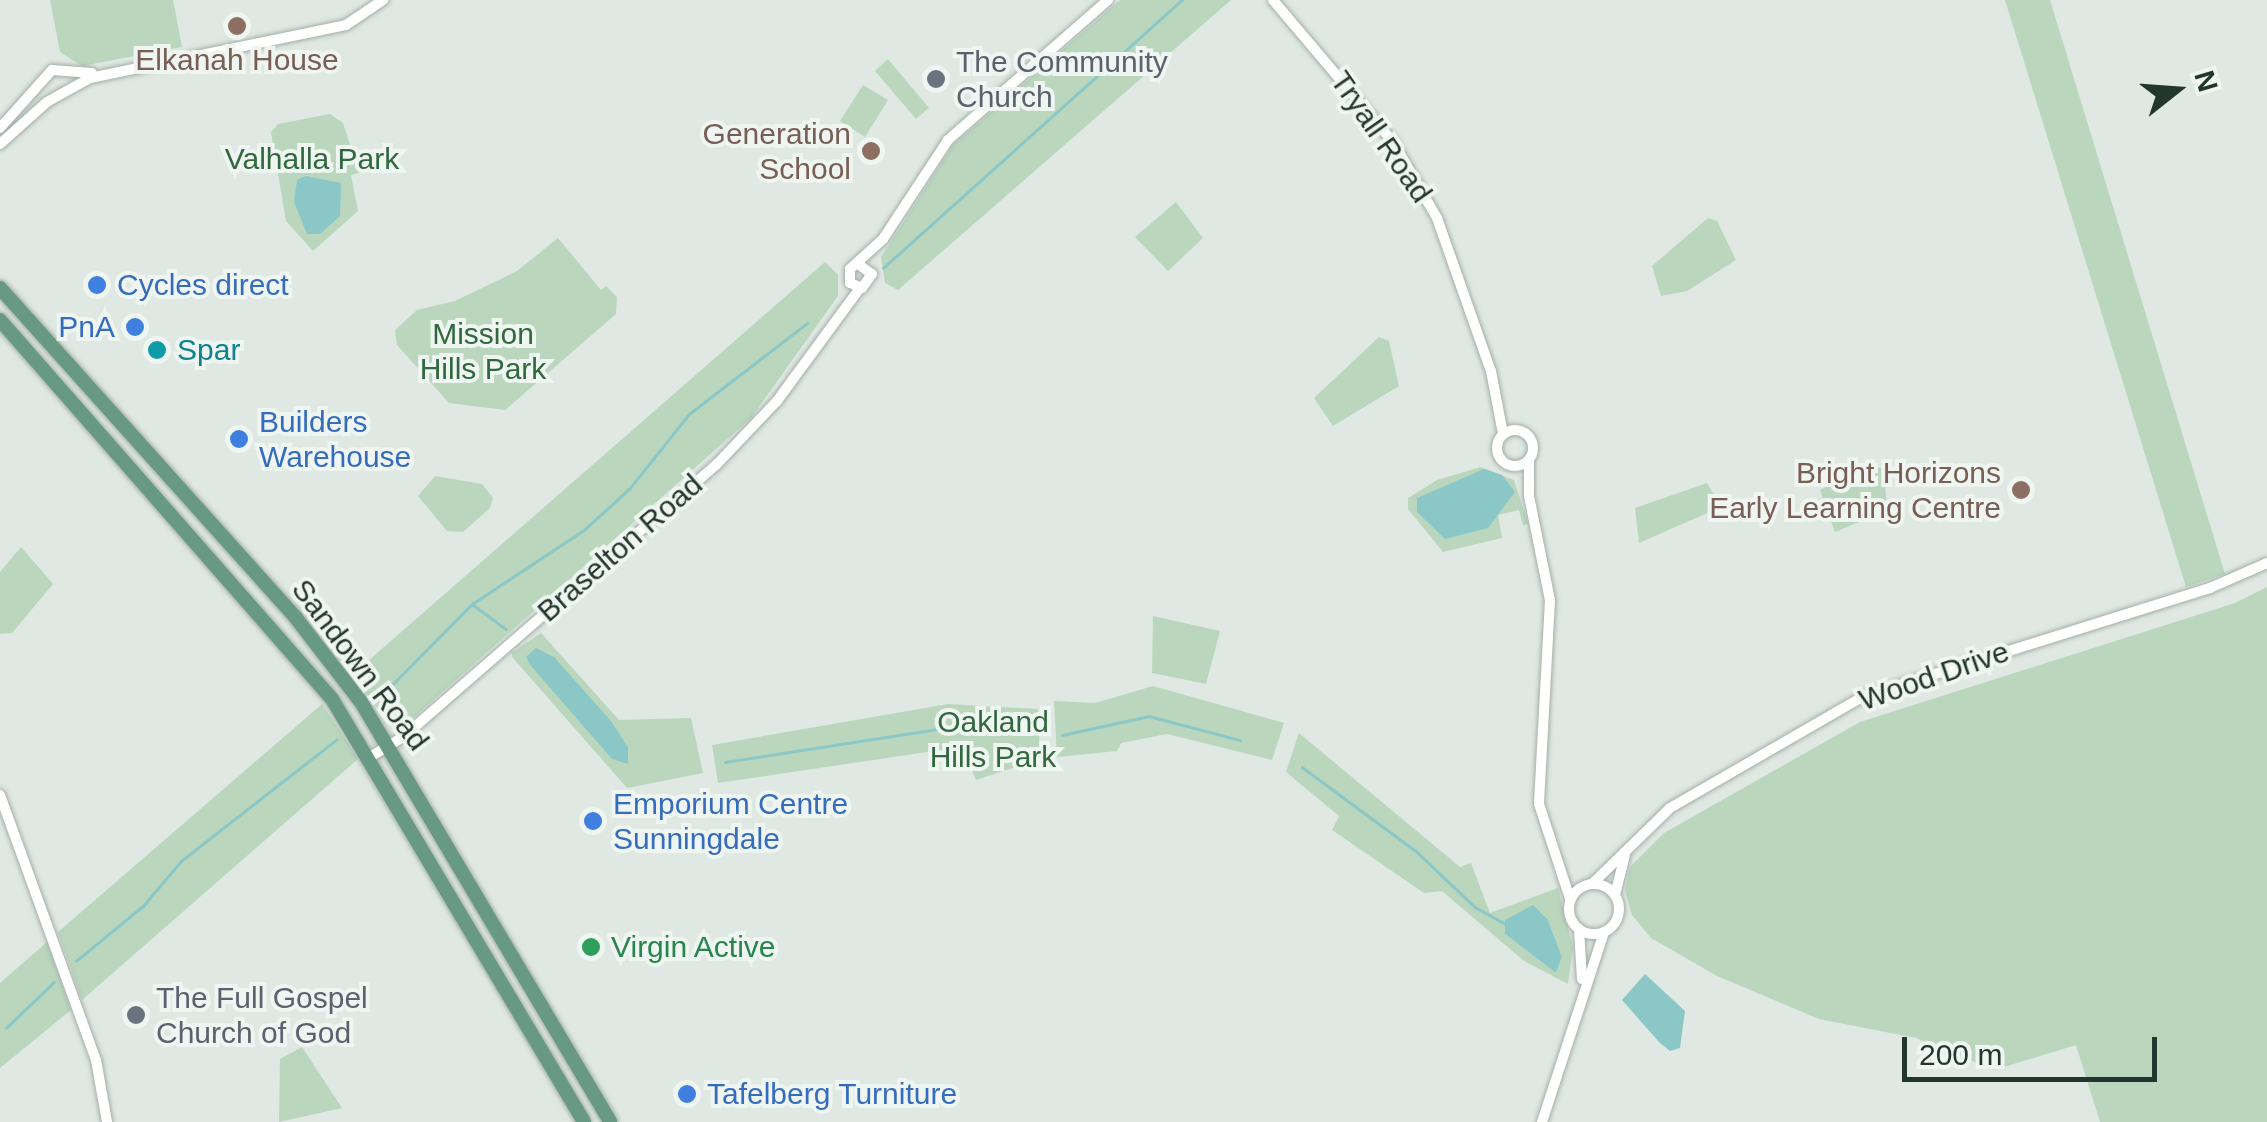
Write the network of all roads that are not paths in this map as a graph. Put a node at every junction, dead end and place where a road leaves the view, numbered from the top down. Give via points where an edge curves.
1 (382, 0) edge
2 (1108, 0) edge
3 (1274, 0) edge
4 (122, 69) junction
5 (69, 73) junction
6 (44, 82) junction
7 (70, 90) junction
8 (56, 97) junction
9 (0, 128) edge
10 (0, 144) edge
11 (883, 239) junction
12 (858, 264) junction
13 (871, 271) junction
14 (849, 279) junction
15 (0, 288) edge
16 (860, 288) junction
17 (840, 308) junction
18 (0, 320) edge
19 (1500, 403) junction
20 (1520, 431) junction
21 (1503, 434) junction
22 (1528, 460) junction
23 (1513, 466) junction
24 (1529, 496) junction
25 (2267, 563) edge
26 (390, 745) junction
27 (370, 756) junction
28 (0, 795) edge
29 (1629, 846) junction
30 (1552, 848) junction
31 (1589, 884) junction
32 (1615, 894) junction
33 (1570, 899) junction
34 (1579, 929) junction
35 (1604, 932) junction
36 (1582, 990) junction
37 (107, 1122) edge
38 (584, 1122) edge
39 (610, 1122) edge
40 (1542, 1122) edge

1 - 4 street via 346,25
2 - 11 street via 948,140
3 - 19 street, Tryall Road via 1392,142 1437,218
4 - 5 street
4 - 7 street
5 - 6 street via 57,69
5 - 7 street
6 - 8 street
6 - 9 street
7 - 8 street
8 - 10 street
11 - 12 street
11 - 13 street
12 - 13 street
12 - 14 street, Braselton Road
13 - 16 street, Braselton Road via 870,283
14 - 16 street
14 - 17 street, Braselton Road
15 - 26 main road, Sandown Road via 296,618
16 - 17 street, Braselton Road
17 - 26 street, Braselton Road via 795,378 716,464
18 - 27 main road, Sandown Road via 297,652
19 - 20 street, Tryall Road
19 - 21 street, Tryall Road
20 - 21 street
20 - 22 street via 1532,444
21 - 23 street via 1497,454
22 - 23 street
22 - 24 street
23 - 24 street
24 - 30 street via 1550,600 1538,779
25 - 29 street, Wood Drive via 2193,594 1862,697 1670,808
26 - 27 street, Braselton Road
26 - 39 main road, Sandown Road
27 - 38 main road, Sandown Road
28 - 37 street via 100,1074
29 - 31 street, Wood Drive
29 - 32 street
30 - 31 street
30 - 33 street
31 - 32 street
31 - 33 street
32 - 35 street via 1618,914
33 - 34 street via 1570,917
34 - 35 street
34 - 36 street
35 - 36 street
36 - 40 street via 1562,1076

